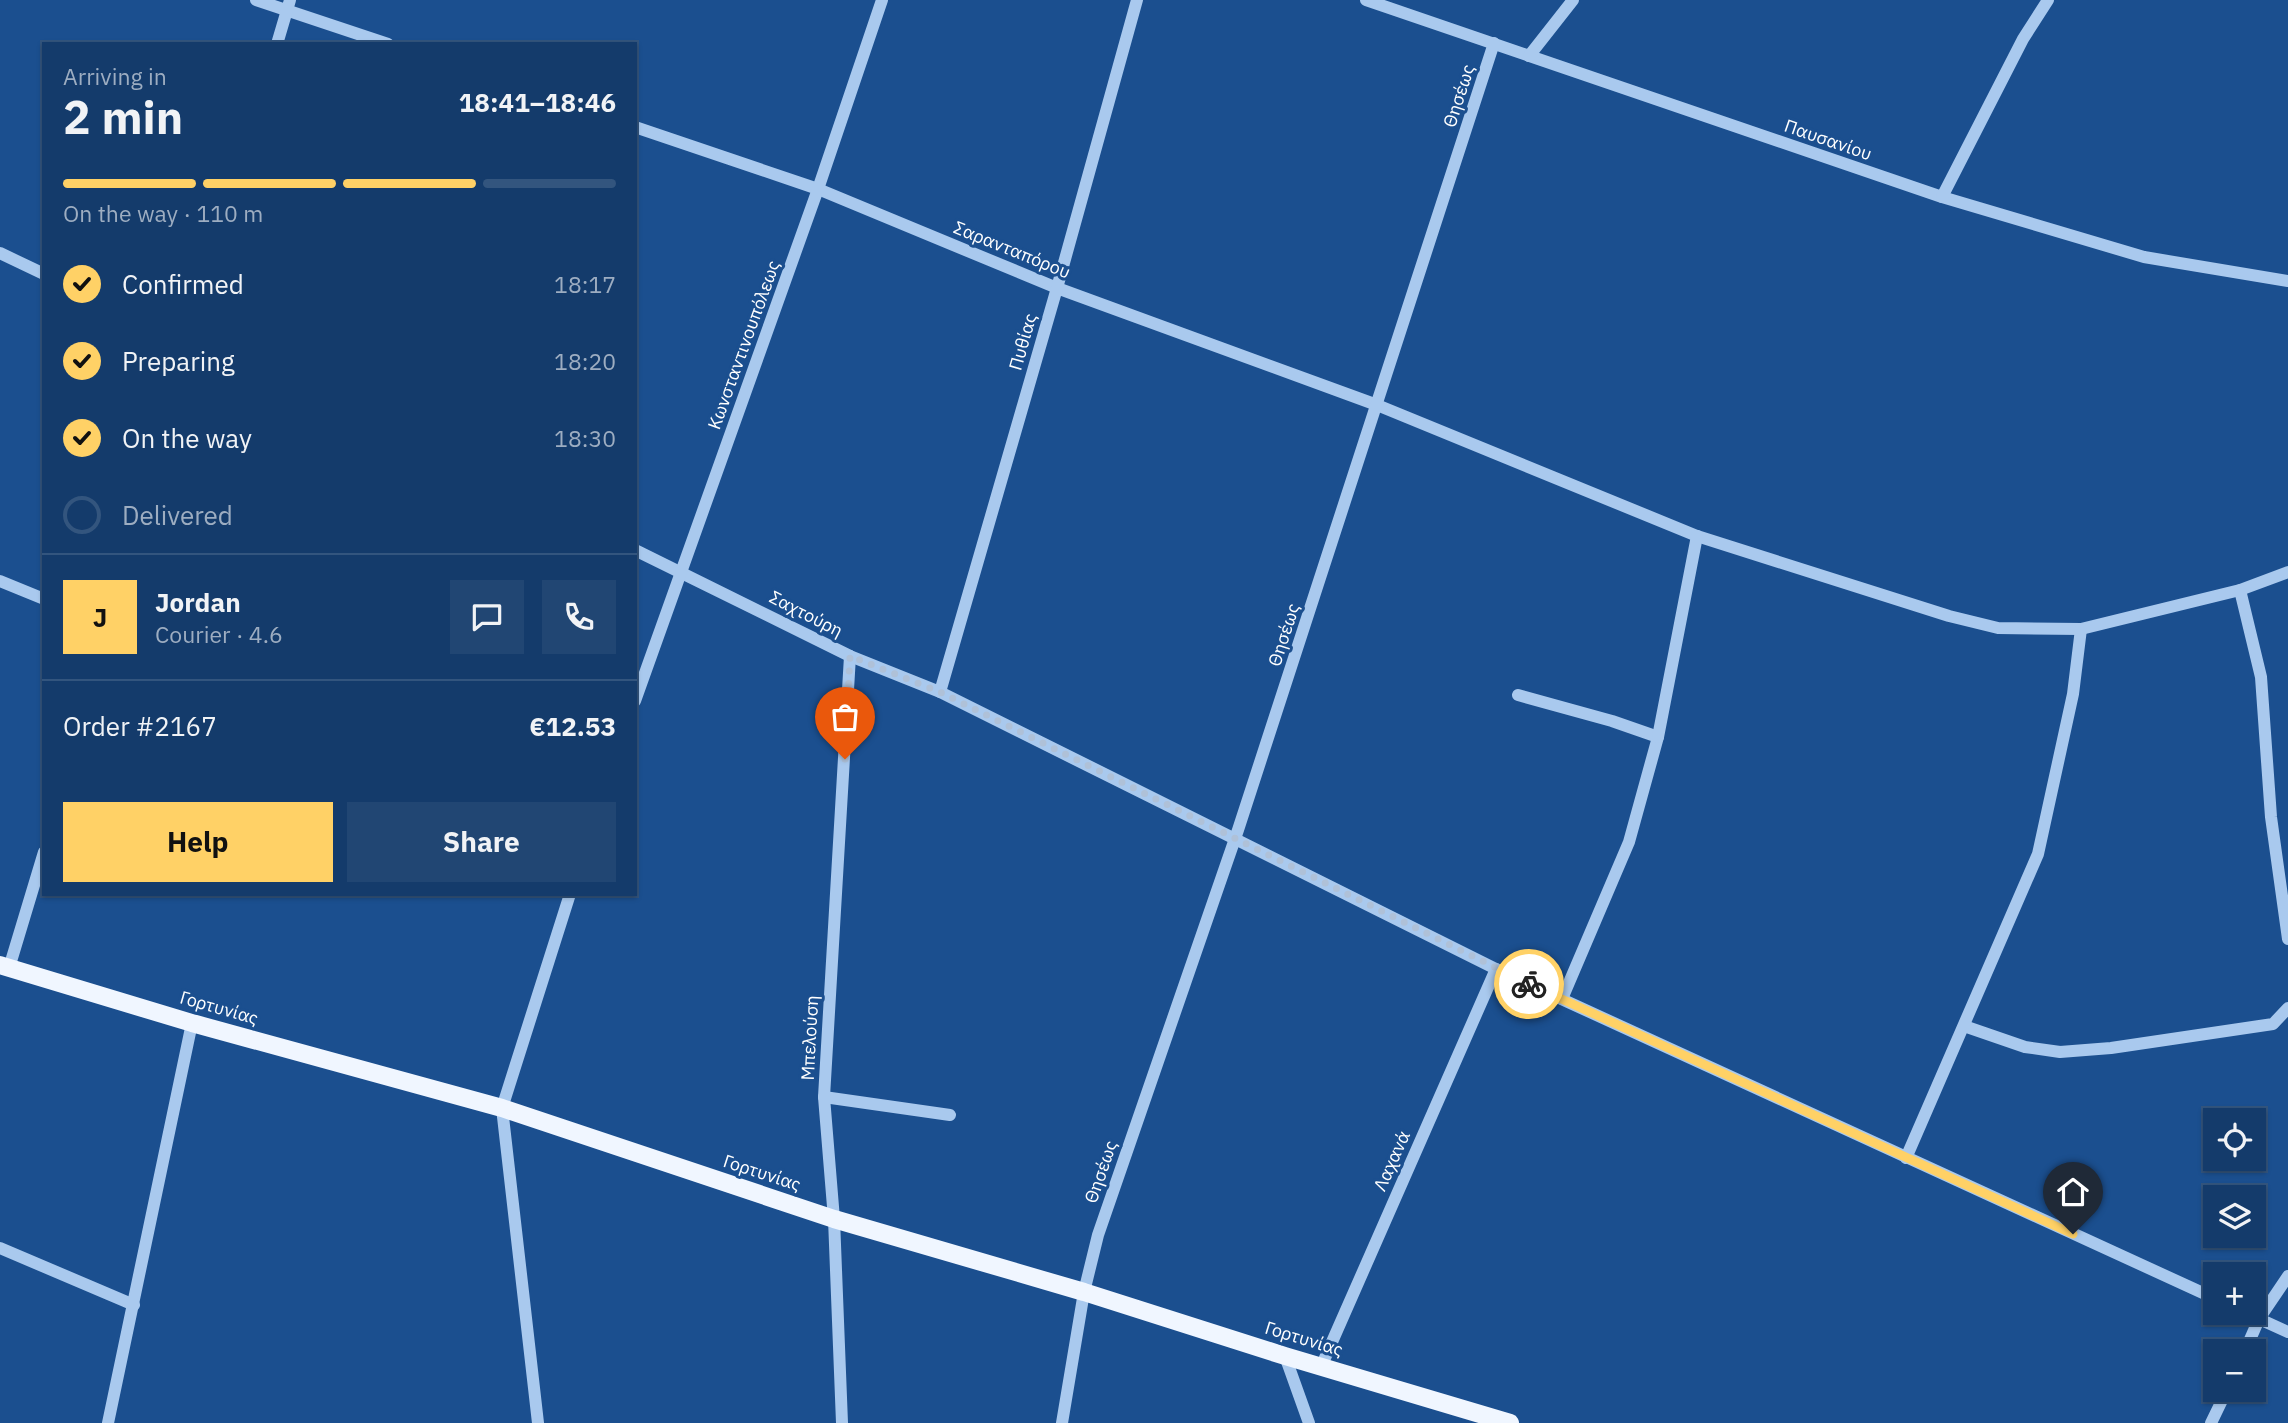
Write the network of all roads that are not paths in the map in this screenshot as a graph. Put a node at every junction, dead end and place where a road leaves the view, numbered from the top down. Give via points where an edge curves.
1 (256, 0) edge
2 (882, 0) edge
3 (1137, 0) edge
4 (1366, 0) edge
5 (1573, 0) edge
6 (2048, 0) edge
7 (288, 5) edge
8 (278, 42) edge
9 (383, 42) edge
10 (1494, 43) junction
11 (1529, 57) junction
12 (637, 128) edge
13 (818, 189) junction
14 (1942, 197) junction
15 (0, 253) edge
16 (42, 273) edge
17 (2288, 281) edge
18 (1057, 288) junction
19 (1377, 405) junction
20 (1697, 536) junction
21 (637, 551) edge
22 (682, 571) junction
23 (2288, 572) edge
24 (0, 581) edge
25 (2240, 590) junction
26 (42, 598) edge
27 (2081, 629) junction
28 (850, 656) junction
29 (940, 692) junction
30 (637, 695) edge
31 (1518, 695) dead end
32 (1658, 737) junction
33 (1235, 839) junction
34 (42, 858) edge
35 (568, 896) edge
36 (2288, 939) edge
37 (4, 967) edge
38 (1496, 969) junction
39 (1562, 999) junction
40 (2288, 1009) edge
41 (192, 1023) junction
42 (1964, 1026) junction
43 (824, 1097) junction
44 (502, 1108) junction
45 (950, 1115) dead end
46 (1906, 1158) junction
47 (834, 1219) junction
48 (0, 1248) edge
49 (2288, 1276) edge
50 (1084, 1292) junction
51 (2203, 1294) edge
52 (134, 1305) junction
53 (2266, 1309) edge
54 (2266, 1323) edge
55 (2288, 1332) edge
56 (1285, 1356) junction
57 (1321, 1367) junction
58 (2221, 1402) edge
59 (108, 1423) edge
60 (538, 1423) edge
61 (842, 1423) edge
62 (1062, 1423) edge
63 (1309, 1423) edge
64 (1510, 1423) edge
65 (2211, 1423) edge

1 - 7 street
2 - 13 street, Κωνσταντινουπόλεως
3 - 18 street, Πυθίας
4 - 10 street, Παυσανίου
5 - 11 street
6 - 14 street via 2023,39
7 - 8 street
7 - 9 street
10 - 11 street, Παυσανίου
10 - 19 street, Θησέως
11 - 14 street, Παυσανίου
12 - 13 street, Σαρανταπόρου
13 - 18 street, Σαρανταπόρου
13 - 22 street, Κωνσταντινουπόλεως
14 - 17 street, Παυσανίου via 2144,257
15 - 16 street
18 - 19 street, Σαρανταπόρου
18 - 29 street, Πυθίας
19 - 20 street, Σαρανταπόρου
19 - 33 street, Θησέως
20 - 27 street, Σαρανταπόρου via 1914,606 1998,628
20 - 32 street
21 - 22 street, Σαχτούρη
22 - 28 street, Σαχτούρη
22 - 30 street, Κωνσταντινουπόλεως
23 - 25 street, Σαρανταπόρου
24 - 26 street
25 - 27 street, Σαρανταπόρου
25 - 36 street via 2261,677 2271,817
27 - 42 street via 2073,694 2038,854
28 - 29 street, Σαχτούρη
28 - 43 street, Μπελούση
29 - 33 street, Σαχτούρη
31 - 32 street
32 - 39 street via 1629,842
33 - 38 street, Σαχτούρη
33 - 50 street, Θησέως via 1098,1235
34 - 37 street
35 - 44 street
37 - 41 main road, Γορτυνίας
38 - 39 street, Σαχτούρη
38 - 57 street, Λαχανά
39 - 46 street, Σαχτούρη
40 - 42 street via 2273,1024 2060,1052 2025,1047
41 - 44 main road, Γορτυνίας
41 - 52 street
42 - 46 street
43 - 45 street
43 - 47 street, Μπελούση
44 - 47 main road, Γορτυνίας
44 - 60 street
46 - 51 street, Σαχτούρη
47 - 50 main road, Γορτυνίας
47 - 61 street, Μπελούση
48 - 52 street
49 - 53 street
50 - 56 main road, Γορτυνίας
50 - 62 street, Θησέως
52 - 59 street
54 - 55 street
56 - 57 main road, Γορτυνίας
56 - 63 street
57 - 64 main road, Γορτυνίας
58 - 65 street

